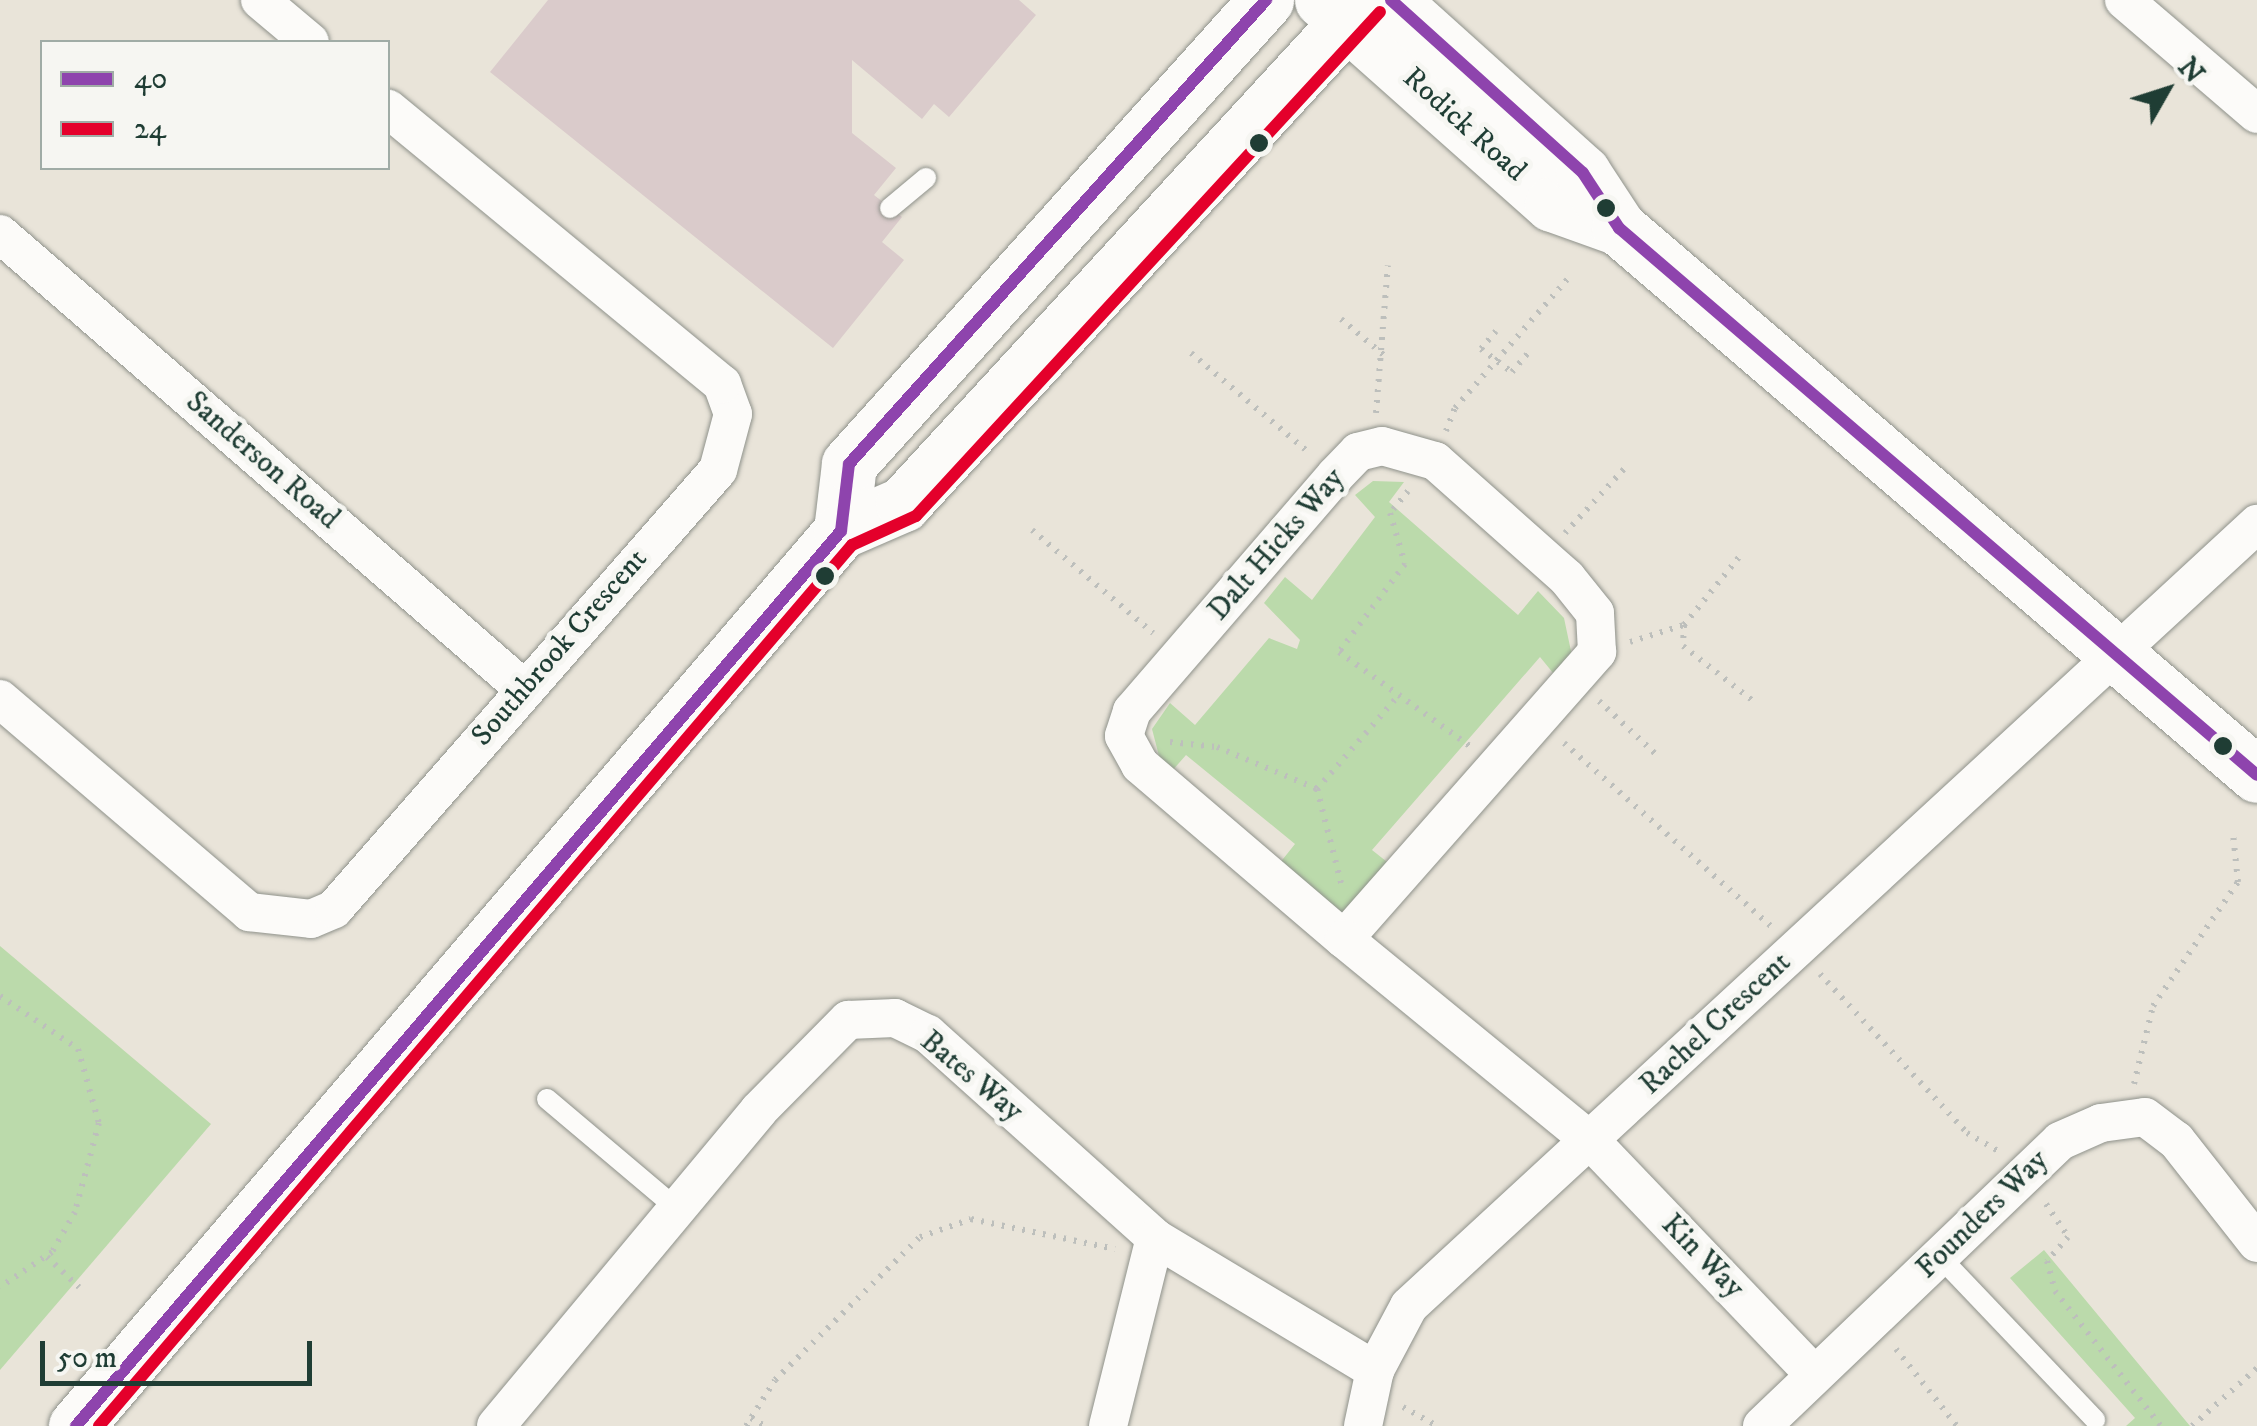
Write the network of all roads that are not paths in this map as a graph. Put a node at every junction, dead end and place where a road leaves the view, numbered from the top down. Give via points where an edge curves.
1 (1266, 0) edge
2 (2124, 0) edge
3 (265, 2) edge
4 (1358, 6) edge
5 (308, 40) edge
6 (390, 111) edge
7 (2257, 114) edge
8 (926, 178) dead end
9 (890, 208) dead end
10 (0, 234) edge
11 (2257, 524) edge
12 (842, 531) junction
13 (2116, 652) junction
14 (523, 688) junction
15 (0, 698) edge
16 (2257, 775) edge
17 (1348, 934) junction
18 (547, 1099) dead end
19 (1590, 1140) junction
20 (677, 1209) junction
21 (1155, 1238) junction
22 (2257, 1243) edge
23 (1940, 1257) junction
24 (1375, 1370) junction
25 (1814, 1374) junction
26 (2096, 1420) dead end
27 (76, 1426) edge
28 (496, 1426) edge
29 (1108, 1426) edge
30 (1363, 1426) edge
31 (1762, 1426) edge

1 - 12 main road via 848,464
2 - 7 street
3 - 5 street
4 - 12 main road via 903,504
4 - 13 main road, Rodick Road via 1552,204 1619,228
6 - 14 street, Southbrook Crescent via 702,362 733,414 718,470
8 - 9 lane
10 - 14 street, Sanderson Road
11 - 13 street, Rachel Crescent
12 - 27 main road
13 - 16 main road, Rodick Road
13 - 19 street, Rachel Crescent
14 - 15 street, Southbrook Crescent via 334,909 288,923 249,912
17 - 17 street, Dalt Hicks Way via 1140,766 1124,736 1132,710 1336,476 1358,452 1382,446 1435,460 1594,613 1587,666
17 - 19 street
18 - 20 lane
19 - 24 street, Rachel Crescent via 1409,1306
19 - 25 street, Kin Way
20 - 21 street, Bates Way via 822,1040 848,1020 895,1018 928,1034
20 - 28 street, Bates Way
21 - 24 street, Bates Way
21 - 29 street
22 - 23 street, Founders Way via 2176,1140 2144,1117 2060,1141
23 - 25 street, Founders Way
23 - 26 lane
24 - 30 street, Rachel Crescent
25 - 31 street, Founders Way

